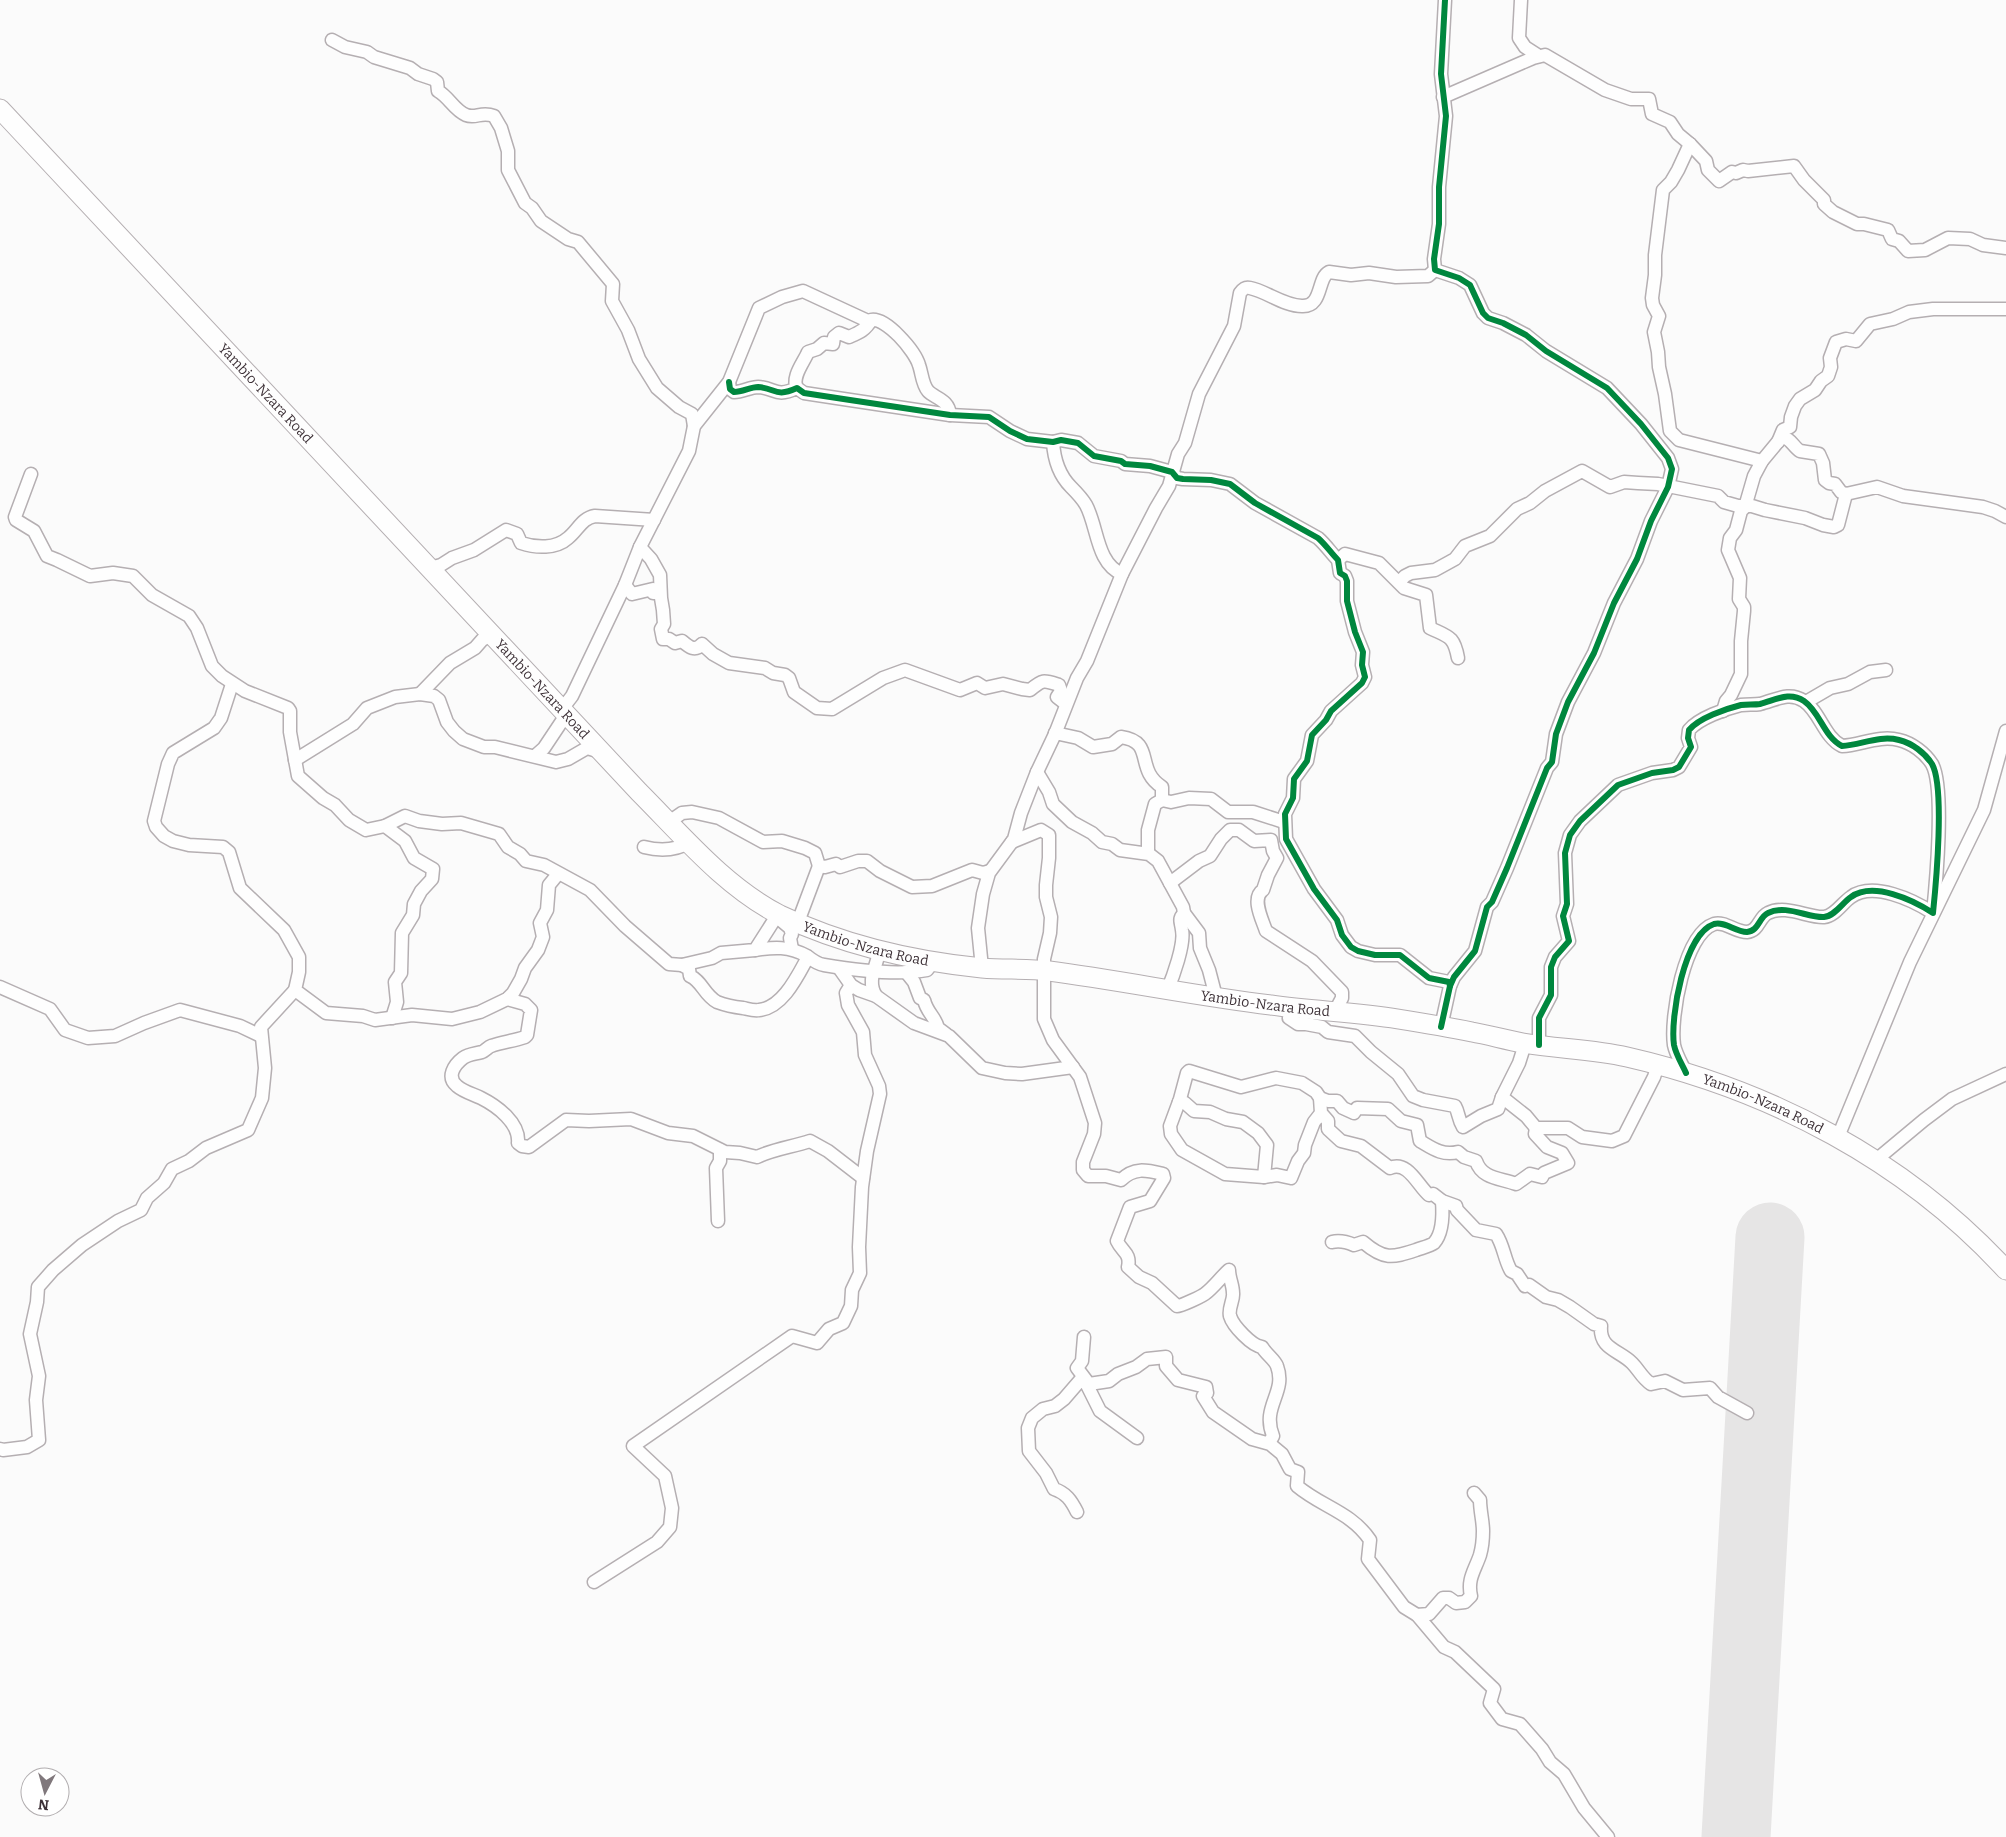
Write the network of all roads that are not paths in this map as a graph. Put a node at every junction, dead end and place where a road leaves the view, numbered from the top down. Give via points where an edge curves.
1 (1445, 0) edge
2 (1521, 0) edge
3 (332, 40) dead end
4 (1539, 56) junction
5 (1444, 97) junction
6 (0, 109) edge
7 (1690, 144) junction
8 (2006, 248) edge
9 (1435, 270) junction
10 (2006, 309) edge
11 (870, 322) junction
12 (729, 382) junction
13 (797, 388) junction
14 (950, 415) junction
15 (694, 426) junction
16 (1053, 442) junction
17 (1778, 442) junction
18 (1762, 461) junction
19 (30, 474) dead end
20 (1174, 475) junction
21 (1668, 487) junction
22 (1846, 494) junction
23 (1745, 507) junction
24 (2006, 517) edge
25 (654, 520) junction
26 (640, 547) junction
27 (1338, 560) junction
28 (430, 568) junction
29 (1122, 574) junction
30 (1399, 582) junction
31 (626, 585) junction
32 (660, 593) junction
33 (492, 634) junction
34 (1458, 658) dead end
35 (1886, 670) dead end
36 (232, 684) junction
37 (420, 694) junction
38 (1806, 702) junction
39 (1066, 704) junction
40 (1723, 711) junction
41 (564, 712) junction
42 (2006, 731) edge
43 (1055, 733) junction
44 (602, 752) junction
45 (535, 756) junction
46 (295, 760) junction
47 (1037, 772) junction
48 (1162, 800) junction
49 (1228, 812) junction
50 (669, 822) junction
51 (1284, 822) junction
52 (385, 826) junction
53 (1239, 830) junction
54 (690, 842) junction
55 (1012, 842) junction
56 (644, 847) dead end
57 (1148, 853) junction
58 (819, 866) junction
59 (990, 870) junction
60 (558, 874) junction
61 (1170, 883) junction
62 (1184, 912) junction
63 (1933, 913) junction
64 (777, 916) junction
65 (798, 922) junction
66 (792, 949) junction
67 (755, 950) junction
68 (879, 950) junction
69 (808, 957) junction
70 (682, 965) junction
71 (903, 966) junction
72 (839, 968) junction
73 (982, 968) junction
74 (1044, 970) junction
75 (872, 971) junction
76 (851, 986) junction
77 (1450, 986) junction
78 (0, 987) edge
79 (295, 990) junction
80 (1167, 991) junction
81 (876, 996) junction
82 (1216, 997) junction
83 (507, 999) junction
84 (1292, 1008) junction
85 (1334, 1012) junction
86 (392, 1018) junction
87 (1441, 1027) junction
88 (261, 1036) junction
89 (949, 1036) junction
90 (1532, 1044) junction
91 (1658, 1065) junction
92 (1073, 1067) junction
93 (1686, 1073) junction
94 (2006, 1074) edge
95 (1502, 1097) junction
96 (1320, 1098) junction
97 (1179, 1102) junction
98 (1320, 1112) junction
99 (1536, 1128) junction
100 (1838, 1137) junction
101 (720, 1150) junction
102 (1876, 1160) junction
103 (1264, 1177) junction
104 (863, 1178) junction
105 (1442, 1202) junction
106 (718, 1221) dead end
107 (1332, 1242) dead end
108 (2006, 1270) edge
109 (1084, 1337) dead end
110 (1083, 1377) junction
111 (1747, 1413) dead end
112 (1137, 1438) dead end
113 (1269, 1443) junction
114 (0, 1449) edge
115 (1474, 1493) dead end
116 (1078, 1512) dead end
117 (594, 1582) dead end
118 (1417, 1615) junction
119 (1608, 1837) edge

1 - 5 street via 1440,74
2 - 4 street via 1519,38 1525,47
3 - 15 street via 433,79 437,82 438,91 465,115 486,113 494,116 508,151 508,170 521,197 541,221 578,242 613,284 612,300 639,358 658,388 692,414
4 - 5 street
4 - 7 street via 1549,57 1605,90 1631,99 1649,99 1652,114 1670,122
5 - 9 street via 1446,116
6 - 28 main road, Yambio-Nzara Road
7 - 8 street via 1719,181 1732,172 1794,166 1833,212 1857,224 1888,230 1892,239 1908,251 1925,250 1948,238 1970,239 1983,246
7 - 18 street via 1671,182 1663,190 1655,255 1652,298 1658,313 1655,342 1670,430 1679,440
9 - 20 street via 1428,276 1396,277 1329,272 1316,298 1303,306 1244,288 1238,298 1233,330 1199,394
9 - 21 street via 1470,285 1488,318 1526,335 1607,388 1668,458 1672,469
10 - 17 street via 1909,312 1870,324 1856,342 1846,339 1836,342 1828,376 1795,406 1790,427 1783,430
11 - 12 street via 803,290 782,297 758,308
11 - 13 street via 858,333 848,337 839,333 833,344 824,343 808,352 795,381
11 - 14 street via 874,319 883,322 909,347 927,390 942,400
12 - 13 street via 730,389 737,392 758,387 782,392
12 - 15 street
13 - 14 street via 808,394
14 - 16 street via 989,417 1027,439
15 - 25 street via 689,451
16 - 20 street via 1078,443 1094,456 1150,466
16 - 29 street via 1060,472 1088,508 1111,568
17 - 18 street
17 - 22 street via 1785,438 1800,452 1820,454 1825,480 1836,484
18 - 23 street via 1751,483
19 - 36 street via 15,517 34,531 47,556 90,576 113,573 133,576 152,595 189,616 212,666
20 - 27 street via 1183,479 1230,484 1255,503 1318,538
20 - 29 street
21 - 23 street via 1718,496 1724,502
21 - 30 street via 1628,482 1610,487 1580,472 1517,509 1490,536 1465,546 1455,559 1435,570 1405,576
21 - 77 street via 1650,521 1634,567 1568,702 1556,734 1552,762 1492,902 1487,907 1475,951
22 - 23 street via 1841,519 1834,527 1752,506
22 - 24 street via 1877,487 1903,496 1982,508
23 - 40 street via 1740,511 1728,550 1740,578 1739,600 1744,607 1741,674
25 - 26 street
25 - 28 street via 588,517 568,538 557,545 545,547 521,543 517,534 506,530 474,550
26 - 31 street
26 - 32 street via 660,575
27 - 30 street via 1345,554 1380,562
27 - 51 street via 1340,573 1347,581 1350,613 1364,652 1362,665 1365,677 1313,732 1307,761 1294,779 1293,798
28 - 33 main road, Yambio-Nzara Road
29 - 39 street
30 - 34 street via 1404,588 1426,595 1430,628 1448,635
31 - 32 street via 632,594 653,589 653,593
31 - 41 street
32 - 39 street via 664,610 663,640 682,641 694,649 702,644 729,664 765,668 785,675 794,692 817,708 832,709 883,678 905,670 960,690 977,684 984,688 1003,684 1030,690 1038,682 1047,680 1059,685 1061,691 1057,697
33 - 37 street via 450,663
33 - 41 main road, Yambio-Nzara Road
35 - 38 street via 1870,672
36 - 46 street via 288,708
36 - 79 street via 221,718 214,728 173,753 154,821 164,836 173,841 223,847 229,852 240,888 284,930 299,957
37 - 45 street via 440,700 447,722 463,739 484,747
37 - 46 street via 395,697 367,708 353,724
38 - 40 street via 1785,696
38 - 63 street via 1842,746 1880,739 1896,740 1916,748 1932,765 1939,797
39 - 43 street
40 - 90 street via 1688,730 1691,747 1679,767 1618,785 1570,835 1565,853 1567,904 1564,916 1569,941 1555,956 1551,967 1551,995 1539,1018
41 - 44 main road, Yambio-Nzara Road
41 - 45 street via 548,742
42 - 63 street via 1984,810
43 - 47 street
43 - 48 street via 1078,738 1093,748 1112,744 1121,737 1136,741 1141,745 1148,775 1162,787
44 - 45 street via 588,748 556,762
44 - 50 main road, Yambio-Nzara Road
46 - 52 street via 298,776 349,820 366,830
47 - 55 street
47 - 57 street via 1053,804 1072,822 1120,850
48 - 49 street via 1211,799
48 - 57 street via 1155,804 1148,830
49 - 51 street via 1253,812
49 - 53 street
50 - 54 main road, Yambio-Nzara Road
50 - 58 street via 682,813 692,812 719,818 763,842 782,842 805,848 815,853
51 - 77 street via 1290,849 1354,950 1400,955 1429,978 1449,982
52 - 60 street via 404,816 419,821 461,824 499,834 508,847 526,861 544,865
52 - 86 street via 405,841 414,858 432,869 432,879 417,898 413,915 402,933 401,973 395,982 397,1002
53 - 61 street via 1230,830 1210,856
53 - 85 street via 1251,840 1273,842 1278,858 1256,899 1266,931 1312,962 1342,992
54 - 56 street via 683,847 666,850
54 - 64 main road, Yambio-Nzara Road via 743,891
55 - 59 street
55 - 74 street via 1041,830 1049,835 1046,897 1051,917
57 - 61 street via 1158,861
58 - 59 street via 825,868 836,864 840,867 867,861 912,887 932,886 972,870 982,873
58 - 65 street
59 - 73 street via 978,928
60 - 70 street via 590,890 669,964
60 - 83 street via 549,885 547,910 540,923 543,937 538,950
61 - 62 street
62 - 80 street via 1180,918 1182,930 1177,965
62 - 82 street via 1199,933 1200,948
63 - 93 street via 1894,894 1872,892 1854,895 1825,917 1772,912 1765,914 1748,932 1721,924 1712,925 1705,930 1690,954 1674,1012 1674,1046
63 - 100 street
64 - 65 main road, Yambio-Nzara Road
64 - 66 street via 790,928
64 - 67 street
65 - 68 main road, Yambio-Nzara Road
66 - 67 street
66 - 69 street
67 - 70 street via 720,953
68 - 71 main road, Yambio-Nzara Road
68 - 75 street via 878,963
69 - 70 street via 779,1001 760,1010 717,1002
69 - 72 street via 823,965
71 - 73 main road, Yambio-Nzara Road via 934,960
71 - 75 street
71 - 89 street via 914,982 916,992 924,1000 927,1011 936,1018 938,1028
72 - 75 street
72 - 76 street
73 - 74 main road, Yambio-Nzara Road
74 - 80 main road, Yambio-Nzara Road
74 - 92 street via 1044,1019 1053,1040
75 - 81 street via 872,987
76 - 81 street
76 - 104 street via 846,993 847,999 863,1032 865,1055 880,1094
77 - 87 street
78 - 88 street via 50,1009 65,1030 88,1038 115,1036 180,1010 240,1026
79 - 86 street via 326,1013 376,1020
79 - 88 street via 262,1027
80 - 82 main road, Yambio-Nzara Road
81 - 89 street via 914,1023
82 - 84 main road, Yambio-Nzara Road
83 - 86 street via 480,1012 452,1018 412,1015
83 - 101 street via 525,1004 531,1010 525,1037 463,1058 454,1069 451,1080 511,1120 519,1136 518,1143 522,1146 532,1144 566,1120 612,1119 632,1120 668,1133 693,1136
84 - 85 main road, Yambio-Nzara Road
84 - 95 street via 1289,1018 1298,1024 1355,1036 1398,1074 1413,1096 1456,1106 1457,1117 1463,1127 1498,1109
85 - 87 main road, Yambio-Nzara Road
87 - 90 main road, Yambio-Nzara Road
88 - 114 street via 266,1068 262,1098 248,1130 206,1148 172,1169 140,1210 82,1245 38,1287 30,1334 39,1376 36,1400 39,1440 27,1447
89 - 92 street via 982,1068 1022,1074
90 - 91 main road, Yambio-Nzara Road via 1593,1050
90 - 95 street
91 - 93 main road, Yambio-Nzara Road
91 - 99 street via 1624,1136 1612,1141 1582,1137 1568,1128
92 - 113 street via 1080,1077 1095,1124 1083,1170 1088,1176 1121,1180 1138,1170 1147,1169 1162,1174 1164,1178 1150,1200 1130,1207 1126,1216 1117,1241 1130,1259 1128,1267 1178,1306 1204,1295 1228,1270 1233,1299 1230,1316 1234,1324 1249,1342 1262,1347 1277,1367 1278,1392 1268,1414 1273,1436
93 - 100 main road, Yambio-Nzara Road via 1771,1104
94 - 102 street via 1952,1099
95 - 99 street
96 - 97 street via 1302,1083 1293,1081 1276,1078 1241,1087 1189,1072 1186,1073
96 - 98 street
96 - 99 street via 1337,1101 1354,1113 1357,1108 1388,1109 1401,1122 1417,1126 1420,1141 1430,1148 1448,1154 1458,1152 1476,1161 1491,1178 1516,1184 1530,1174 1542,1176 1568,1163 1562,1153 1548,1147 1535,1134
97 - 103 street via 1194,1111 1210,1112 1242,1122 1258,1133 1267,1145
97 - 103 street via 1170,1126 1171,1134 1182,1150 1225,1174
98 - 103 street via 1291,1178
98 - 105 street via 1328,1121 1328,1129 1341,1141 1361,1146 1390,1168 1403,1168 1420,1182 1424,1191
100 - 102 main road, Yambio-Nzara Road
101 - 104 street via 756,1158 777,1148 794,1147 810,1141
101 - 106 street via 716,1168
102 - 108 main road, Yambio-Nzara Road via 1948,1214
104 - 117 street via 860,1274 843,1324 829,1329 817,1343 792,1336 633,1446 665,1476 672,1508 670,1527 657,1542
105 - 107 street via 1437,1236 1433,1243 1424,1247 1399,1256 1388,1256 1363,1242 1354,1245
105 - 111 street via 1456,1206 1476,1230 1496,1234 1511,1271 1517,1274 1524,1286 1529,1285 1546,1297 1558,1300 1601,1326 1600,1335 1611,1350 1631,1362 1651,1384 1665,1381 1683,1390 1710,1388 1718,1397
109 - 110 street via 1082,1361 1077,1368
110 - 112 street via 1100,1411
110 - 113 street via 1089,1384 1109,1381 1148,1359 1166,1357 1166,1366 1178,1380 1206,1388 1207,1393 1203,1396 1213,1412 1252,1439
110 - 116 street via 1064,1400 1032,1418 1028,1428 1029,1451 1054,1489 1064,1492
113 - 118 street via 1282,1454 1290,1469 1298,1472 1297,1486 1361,1527 1370,1540 1368,1559 1404,1607
115 - 118 street via 1480,1500 1483,1530 1480,1556 1471,1576 1471,1596 1456,1604 1443,1598 1428,1614
118 - 119 street via 1444,1647 1455,1652 1494,1689 1490,1703 1502,1719 1520,1724 1542,1748

